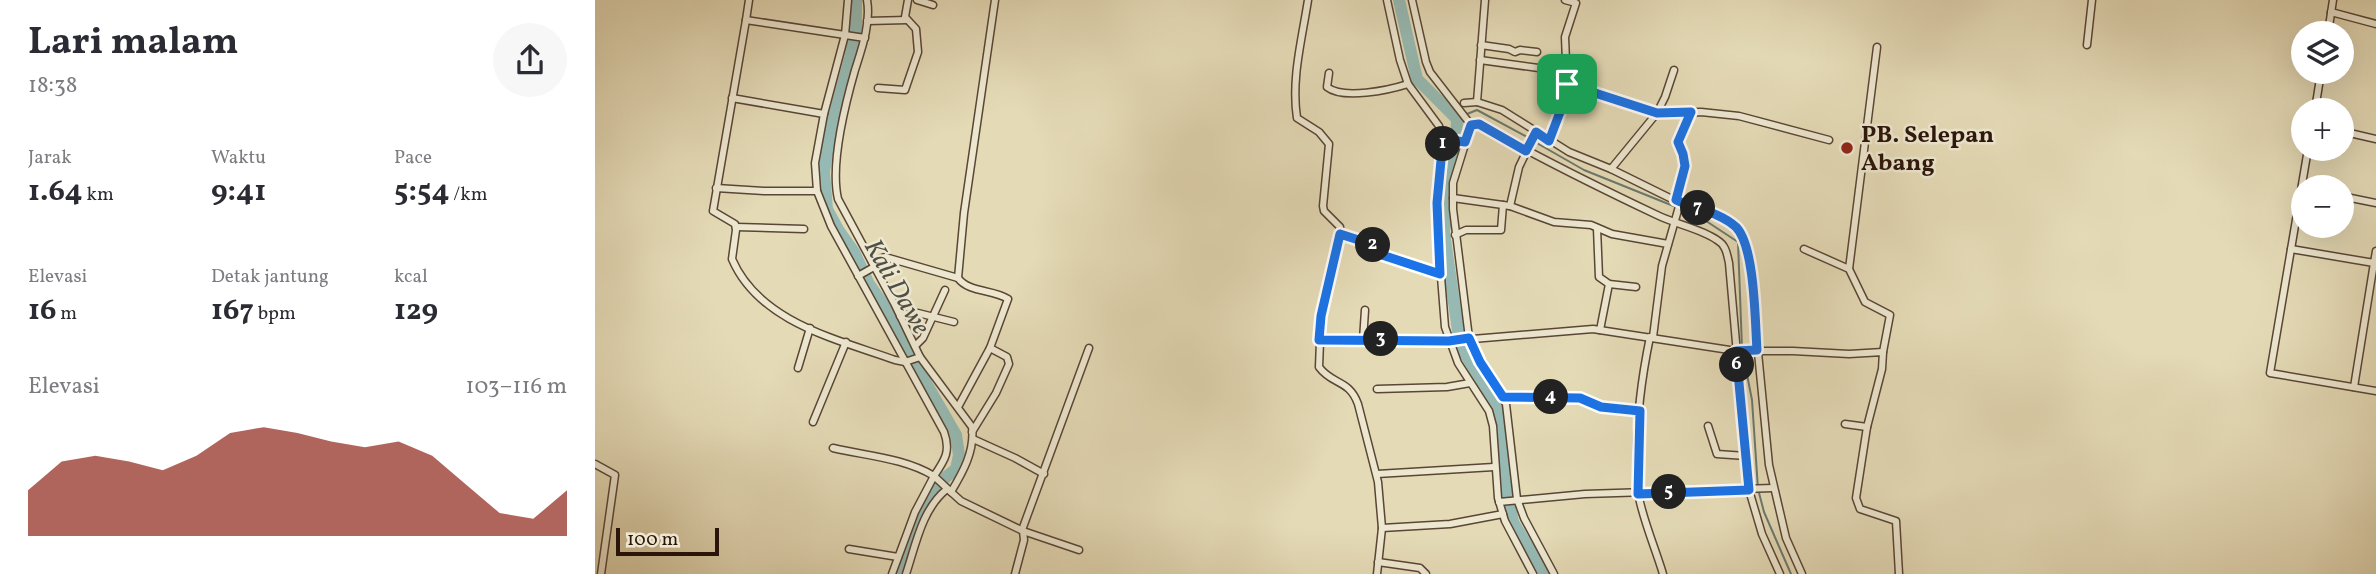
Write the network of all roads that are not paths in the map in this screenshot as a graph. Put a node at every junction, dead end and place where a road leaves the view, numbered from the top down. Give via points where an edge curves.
1 (749, 0) edge
2 (848, 0) edge
3 (867, 0) edge
4 (908, 0) edge
5 (917, 0) edge
6 (995, 0) edge
7 (1308, 0) edge
8 (1387, 0) edge
9 (1412, 0) edge
10 (1485, 0) edge
11 (1565, 0) edge
12 (2092, 0) edge
13 (2333, 0) edge
14 (1576, 1) edge
15 (933, 5) dead end
16 (2331, 12) junction
17 (746, 20) junction
18 (907, 20) junction
19 (867, 21) junction
20 (2330, 21) edge
21 (2376, 24) edge
22 (855, 36) junction
23 (1481, 45) junction
24 (2087, 45) dead end
25 (1877, 47) dead end
26 (1538, 51) dead end
27 (1480, 60) junction
28 (1674, 70) dead end
29 (1567, 72) junction
30 (1329, 73) dead end
31 (1408, 84) junction
32 (1567, 84) junction
33 (878, 88) dead end
34 (732, 98) junction
35 (1477, 102) junction
36 (1464, 103) dead end
37 (825, 111) junction
38 (844, 111) junction
39 (1691, 112) junction
40 (1657, 113) junction
41 (1470, 125) junction
42 (1534, 134) junction
43 (2354, 134) edge
44 (1829, 139) dead end
45 (2376, 139) edge
46 (1446, 140) junction
47 (1549, 141) junction
48 (1464, 142) junction
49 (1527, 149) junction
50 (1611, 169) junction
51 (716, 188) junction
52 (817, 191) junction
53 (1453, 198) junction
54 (2354, 198) edge
55 (2376, 202) edge
56 (1678, 203) junction
57 (1506, 205) junction
58 (1675, 222) junction
59 (736, 227) junction
60 (1598, 228) junction
61 (804, 229) dead end
62 (1340, 234) junction
63 (1455, 235) junction
64 (2293, 238) edge
65 (1668, 244) junction
66 (1804, 249) dead end
67 (2291, 249) junction
68 (2376, 251) edge
69 (2375, 263) edge
70 (872, 267) junction
71 (1849, 269) junction
72 (1440, 274) junction
73 (860, 275) junction
74 (958, 278) junction
75 (1609, 284) junction
76 (1636, 287) dead end
77 (945, 290) dead end
78 (1365, 310) dead end
79 (900, 316) junction
80 (934, 316) junction
81 (954, 322) dead end
82 (810, 328) junction
83 (1600, 330) junction
84 (1652, 337) junction
85 (1467, 338) junction
86 (1319, 340) junction
87 (1363, 340) junction
88 (1451, 340) junction
89 (846, 342) junction
90 (915, 346) junction
91 (990, 348) junction
92 (1089, 348) dead end
93 (1755, 350) junction
94 (1737, 351) junction
95 (1883, 352) junction
96 (912, 360) junction
97 (798, 368) dead end
98 (1470, 383) junction
99 (2354, 387) junction
100 (1377, 389) dead end
101 (2376, 391) edge
102 (1503, 397) junction
103 (958, 407) junction
104 (1640, 411) junction
105 (813, 422) dead end
106 (1845, 424) dead end
107 (1708, 426) dead end
108 (1867, 428) junction
109 (972, 435) junction
110 (833, 448) dead end
111 (1746, 456) junction
112 (595, 464) edge
113 (1495, 467) junction
114 (1044, 474) junction
115 (1377, 474) junction
116 (936, 477) junction
117 (948, 489) junction
118 (1771, 489) junction
119 (1751, 490) junction
120 (1638, 494) junction
121 (1516, 499) junction
122 (1501, 502) junction
123 (1503, 514) junction
124 (1382, 528) junction
125 (1023, 530) junction
126 (849, 549) dead end
127 (1079, 550) dead end
128 (898, 557) junction
129 (1378, 562) junction
130 (601, 574) edge
131 (892, 574) edge
132 (906, 574) edge
133 (1015, 574) edge
134 (1377, 574) edge
135 (1426, 574) edge
136 (1532, 574) edge
137 (1554, 574) edge
138 (1663, 574) edge
139 (1780, 574) edge
140 (1802, 574) edge
141 (1899, 574) edge

1 - 17 street
2 - 22 street
3 - 19 street
4 - 18 street
5 - 15 street
6 - 74 street
7 - 62 street via 1295,108 1301,123 1319,132 1329,144 1323,206 1339,223
8 - 31 street
9 - 41 street via 1426,62
10 - 23 street
11 - 14 street
12 - 24 street
13 - 16 street
14 - 29 street via 1565,37
16 - 20 street
16 - 21 street
17 - 22 street
17 - 34 street
18 - 19 street
18 - 33 street via 916,29 918,48 909,80 904,91
19 - 22 street
22 - 37 street
22 - 38 street
23 - 26 street
23 - 27 street
25 - 71 street
27 - 29 street
27 - 35 street
28 - 40 street
29 - 32 street
30 - 31 street via 1330,90 1369,92
31 - 46 street
32 - 40 street
32 - 47 street
34 - 37 street
34 - 51 street
35 - 36 street
35 - 42 street via 1502,110
37 - 38 street
37 - 52 street via 815,163
38 - 70 street via 836,191
39 - 40 street
39 - 44 street via 1761,120
39 - 56 street via 1678,142 1685,166
40 - 50 street
41 - 48 street
41 - 49 street via 1479,124
42 - 47 street
42 - 49 street
43 - 45 street
46 - 48 street
46 - 72 street via 1437,203
47 - 50 street
48 - 53 street
49 - 57 street
49 - 58 street
50 - 56 street
51 - 52 street
51 - 59 street via 713,211
52 - 73 street
53 - 57 street
53 - 63 street
54 - 55 street
56 - 58 street
56 - 93 street via 1723,219 1742,237 1748,250
57 - 60 street via 1554,222
57 - 63 street via 1501,230 1466,230
58 - 65 street
58 - 94 street via 1711,236 1726,249
59 - 61 street
59 - 82 street via 732,260 752,291 776,311
60 - 65 street
60 - 75 street via 1597,273
62 - 72 street via 1374,245 1382,255
62 - 86 street
63 - 85 street
64 - 67 street
65 - 84 street
66 - 71 street
67 - 69 street
67 - 99 street via 2270,373
68 - 69 street
69 - 99 street
70 - 73 street
70 - 74 street via 885,257
70 - 79 street
71 - 95 street via 1865,302 1890,315
72 - 88 street via 1445,327
73 - 96 street
74 - 91 street via 968,286 1008,299
75 - 76 street
75 - 83 street
77 - 80 street
78 - 87 street
79 - 80 street via 911,312
79 - 90 street
80 - 81 street
80 - 90 street
82 - 89 street
82 - 97 street
83 - 84 street
83 - 85 street
84 - 94 street
84 - 104 street
85 - 88 street
85 - 102 street
86 - 87 street
86 - 115 street via 1321,371 1354,393
87 - 88 street
88 - 98 street
89 - 96 street
89 - 105 street
90 - 96 street
91 - 103 street
91 - 109 street via 1007,357 1009,364
92 - 114 street
93 - 94 street
93 - 95 street
93 - 118 street
94 - 111 street
95 - 108 street
96 - 103 street
96 - 116 street via 947,439 947,456
98 - 100 street
98 - 113 street via 1489,411
99 - 101 street
102 - 104 street via 1580,398 1601,407
102 - 121 street
103 - 109 street via 968,419
104 - 120 street
106 - 108 street
107 - 111 street via 1717,454
108 - 141 street via 1856,498 1860,509 1896,521
109 - 114 street
109 - 117 street via 968,461
110 - 116 street via 894,460
111 - 119 street
112 - 130 street via 615,475
113 - 115 street
113 - 122 street
114 - 125 street
115 - 124 street
116 - 117 street
116 - 128 street via 915,512
117 - 125 street via 961,501
117 - 132 street via 928,511
118 - 119 street
118 - 140 street
119 - 120 street
119 - 139 street via 1762,534
120 - 121 street
120 - 138 street
121 - 122 street
121 - 137 street
122 - 123 street
123 - 124 street via 1450,524
123 - 136 street
124 - 129 street
125 - 127 street
125 - 133 street
126 - 128 street
128 - 131 street
129 - 134 street
129 - 135 street via 1420,568

